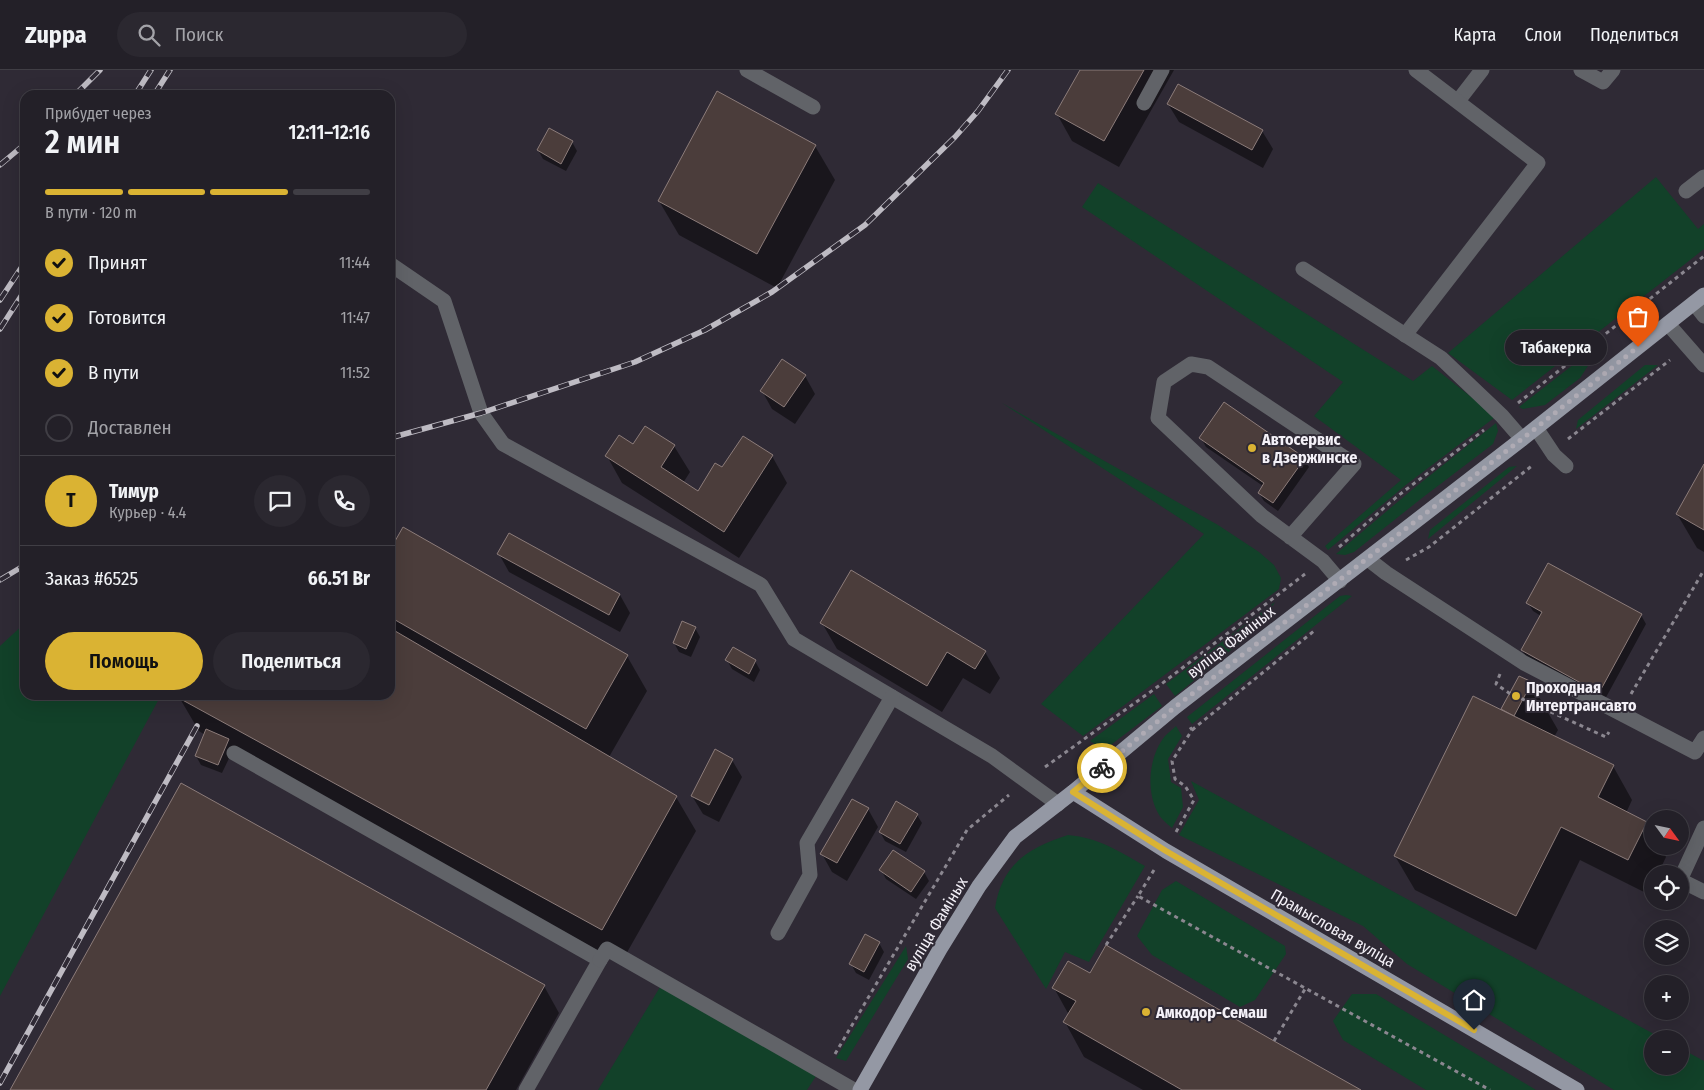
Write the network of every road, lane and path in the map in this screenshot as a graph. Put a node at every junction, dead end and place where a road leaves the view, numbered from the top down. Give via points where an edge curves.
1 (746, 70) edge
2 (1162, 70) edge
3 (1416, 70) edge
4 (1482, 70) edge
5 (1581, 70) edge
6 (1613, 70) edge
7 (1458, 101) junction
8 (1144, 103) dead end
9 (812, 107) dead end
10 (1704, 177) edge
11 (1686, 192) dead end
12 (395, 267) edge
13 (1303, 269) dead end
14 (1699, 299) edge
15 (1704, 316) edge
16 (1668, 324) junction
17 (1405, 335) junction
18 (1692, 352) junction
19 (1704, 365) edge
20 (1536, 428) junction
21 (1522, 439) junction
22 (1551, 452) junction
23 (1566, 466) dead end
24 (1290, 537) junction
25 (1368, 559) junction
26 (1704, 570) edge
27 (1386, 573) junction
28 (1340, 580) junction
29 (1316, 629) dead end
30 (1508, 652) junction
31 (892, 696) junction
32 (1620, 713) junction
33 (1192, 730) dead end
34 (1704, 738) edge
35 (234, 753) dead end
36 (1700, 756) edge
37 (1073, 792) junction
38 (1058, 804) junction
39 (1704, 828) edge
40 (1704, 892) edge
41 (1138, 896) dead end
42 (778, 933) dead end
43 (1106, 945) dead end
44 (600, 960) junction
45 (1305, 989) dead end
46 (1274, 1041) dead end
47 (526, 1090) edge
48 (854, 1090) edge
49 (860, 1090) edge
50 (1577, 1090) edge

1 - 9 lane
2 - 8 lane
3 - 7 lane
4 - 7 lane
5 - 6 lane via 1603,82
7 - 17 lane via 1538,163
10 - 11 lane
12 - 31 lane via 444,301 481,413 503,444 761,585 794,639
13 - 17 lane
14 - 15 lane
14 - 16 main road, вуліца Фаміных
16 - 18 lane
16 - 20 main road, вуліца Фаміных
17 - 21 lane via 1441,358
18 - 19 lane
18 - 22 path via 1678,354
20 - 21 main road, вуліца Фаміных
20 - 22 lane
21 - 25 main road, вуліца Фаміных
22 - 23 lane
22 - 27 path via 1429,546
24 - 24 lane via 1354,464 1208,367 1191,364 1164,382 1158,418 1262,516
24 - 28 lane via 1323,561
25 - 27 lane
25 - 28 main road, вуліца Фаміных
26 - 32 path
27 - 30 lane
28 - 37 main road, вуліца Фаміных via 1175,707
29 - 33 path
30 - 32 lane
30 - 32 path via 1496,684 1509,693 1606,737
31 - 38 lane via 992,756
31 - 42 lane via 807,843 810,875
32 - 36 lane
34 - 36 lane
35 - 44 lane
37 - 38 main road, вуліца Фаміных
37 - 50 main road, Прамысловая вуліца via 1166,851
38 - 49 main road, вуліца Фаміных via 1015,837 979,886
39 - 40 lane via 1680,880
41 - 43 path
44 - 47 lane
44 - 48 lane via 607,949
45 - 46 path

